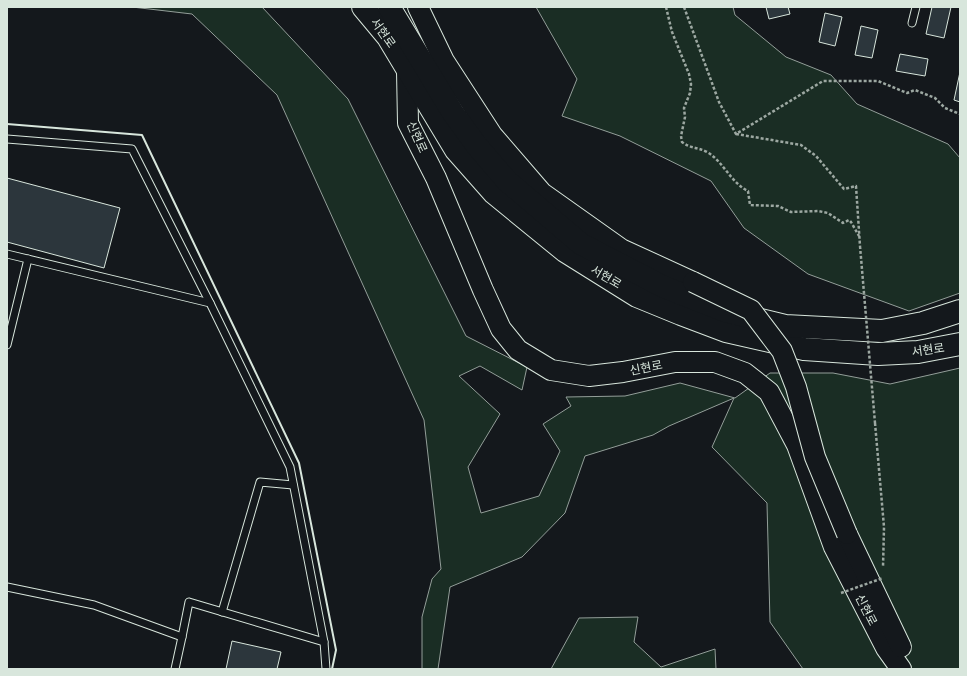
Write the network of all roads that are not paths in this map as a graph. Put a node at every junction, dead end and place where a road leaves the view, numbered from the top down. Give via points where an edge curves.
1 (363, 7) edge
2 (389, 7) edge
3 (418, 7) edge
4 (916, 7) edge
5 (912, 23) dead end
6 (407, 71) junction
7 (7, 139) edge
8 (7, 254) edge
9 (28, 260) junction
10 (210, 304) junction
11 (960, 311) edge
12 (960, 344) edge
13 (7, 345) edge
14 (293, 485) junction
15 (7, 587) edge
16 (222, 612) junction
17 (182, 637) junction
18 (324, 642) junction
19 (175, 669) edge
20 (326, 669) edge
21 (901, 669) edge
22 (911, 669) edge

1 - 6 main road, 서현로 via 388,37
2 - 11 main road, 서현로 via 453,113 477,146 506,181 581,244 664,287 725,310 785,326 882,331 923,323
3 - 22 main road, 신현로, bridge via 444,61 492,135 542,193 621,249 751,310 782,350 796,387 815,458 847,534
4 - 5 lane
6 - 12 main road, 서현로 via 456,150 494,193 564,251 637,296 726,331 804,349 878,354 918,352
6 - 21 main road, 신현로 via 408,123 436,178 501,329 518,350 551,370 589,376 675,362 715,362 745,373 768,392 797,445 834,547 886,648
7 - 10 lane via 132,149
8 - 9 lane
9 - 10 lane
9 - 13 lane
10 - 14 lane via 290,467
14 - 16 lane via 260,482
14 - 18 lane
15 - 17 lane via 94,605
16 - 17 lane via 189,602
16 - 18 lane
17 - 19 lane
18 - 20 lane

